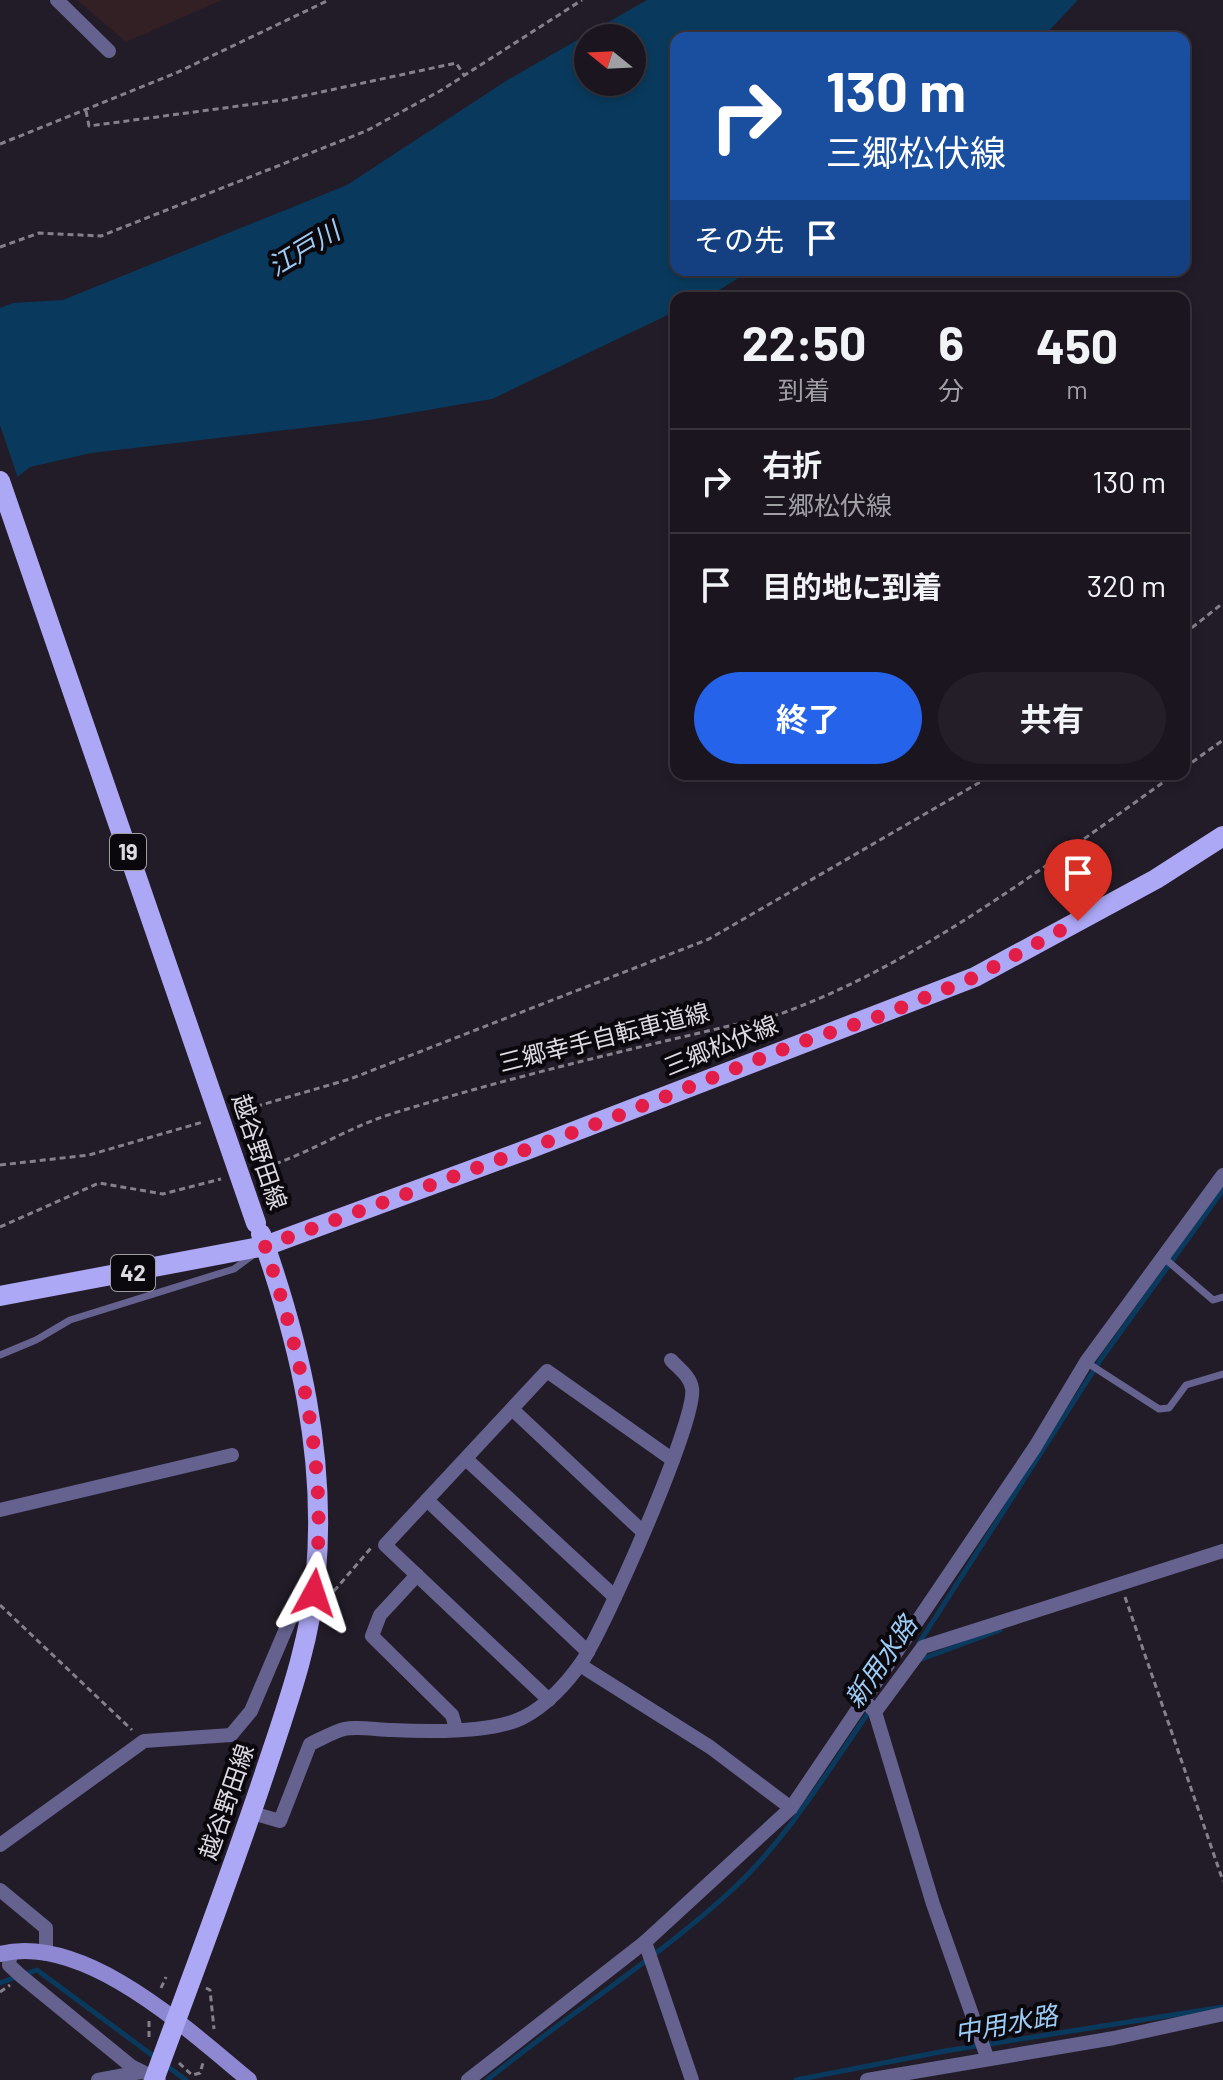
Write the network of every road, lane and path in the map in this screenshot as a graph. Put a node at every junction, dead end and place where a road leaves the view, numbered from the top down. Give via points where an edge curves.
1 (57, 0) edge
2 (329, 0) edge
3 (582, 0) edge
4 (109, 51) dead end
5 (464, 75) junction
6 (86, 111) junction
7 (0, 144) edge
8 (0, 247) edge
9 (0, 481) edge
10 (1223, 603) edge
11 (1190, 629) edge
12 (1223, 740) edge
13 (1190, 764) edge
14 (984, 780) edge
15 (1166, 780) edge
16 (1223, 836) edge
17 (227, 1115) dead end
18 (212, 1120) dead end
19 (0, 1165) edge
20 (247, 1172) dead end
21 (1223, 1175) edge
22 (234, 1176) dead end
23 (0, 1227) edge
24 (265, 1246) junction
25 (1163, 1257) junction
26 (0, 1296) edge
27 (1223, 1297) edge
28 (0, 1355) edge
29 (671, 1360) dead end
30 (1086, 1362) junction
31 (1223, 1374) edge
32 (512, 1409) junction
33 (232, 1455) dead end
34 (466, 1459) junction
35 (673, 1460) junction
36 (427, 1500) junction
37 (0, 1510) edge
38 (642, 1531) junction
39 (376, 1542) dead end
40 (1223, 1551) edge
41 (417, 1575) junction
42 (1120, 1584) junction
43 (615, 1597) junction
44 (0, 1605) edge
45 (319, 1605) junction
46 (584, 1658) junction
47 (549, 1700) junction
48 (865, 1700) junction
49 (875, 1712) junction
50 (456, 1728) junction
51 (144, 1741) junction
52 (791, 1808) junction
53 (252, 1813) junction
54 (0, 1845) edge
55 (1223, 1881) edge
56 (0, 1890) edge
57 (645, 1942) junction
58 (6, 1952) edge
59 (46, 1954) junction
60 (1223, 2014) edge
61 (175, 2020) junction
62 (987, 2057) junction
63 (152, 2077) edge
64 (98, 2080) edge
65 (249, 2080) edge
66 (468, 2080) edge
67 (692, 2080) edge
68 (867, 2080) edge

1 - 4 street
2 - 6 path
3 - 5 path
5 - 6 path via 456,63 284,100 89,126
5 - 8 path via 366,131 101,236 39,233
6 - 7 path
9 - 24 main road, 越谷野田線 / 19, bridge
10 - 11 path
12 - 13 path
14 - 17 path via 709,939 350,1079
15 - 20 path, 三郷幸手自転車道線 via 1017,885 824,998 780,1014 474,1088 379,1118 287,1162
16 - 24 main road, 三郷松伏線 via 1156,879 975,977
18 - 19 path via 89,1155
21 - 25 street
22 - 23 path via 163,1194 99,1183
24 - 26 main road, 42
24 - 28 lane via 234,1269 70,1320
24 - 45 main road, 越谷野田線 / 19 via 297,1349 315,1450
25 - 27 lane via 1213,1300
25 - 30 street
29 - 35 street via 689,1378 693,1391
30 - 31 lane via 1159,1409 1169,1408 1186,1385
30 - 48 street
32 - 34 street
32 - 35 street via 547,1371
32 - 38 street
33 - 37 street
34 - 36 street
34 - 43 street
35 - 38 street
36 - 41 street via 385,1545
36 - 46 street
38 - 43 street
39 - 45 path
40 - 42 street
41 - 47 street
41 - 50 street via 380,1615 372,1636 452,1715
42 - 49 street via 923,1647
42 - 55 path
43 - 46 street
44 - 51 path
45 - 51 street via 291,1617 251,1711 231,1735
45 - 53 main road, 越谷野田線 / 19
46 - 47 street
46 - 52 street
47 - 50 street via 524,1718
48 - 49 street
48 - 52 street
49 - 62 street via 933,1904
50 - 53 street via 346,1728 310,1744 280,1821
51 - 54 street
52 - 57 street
53 - 61 main road, 越谷野田線 / 19
56 - 59 street via 46,1928
57 - 66 street
57 - 67 street
58 - 59 street
58 - 63 street via 9,1965 21,1976
59 - 61 street via 100,1972
60 - 62 street via 1114,2038
61 - 63 main road, 越谷野田線 / 19
61 - 65 street
62 - 68 street
63 - 64 street

